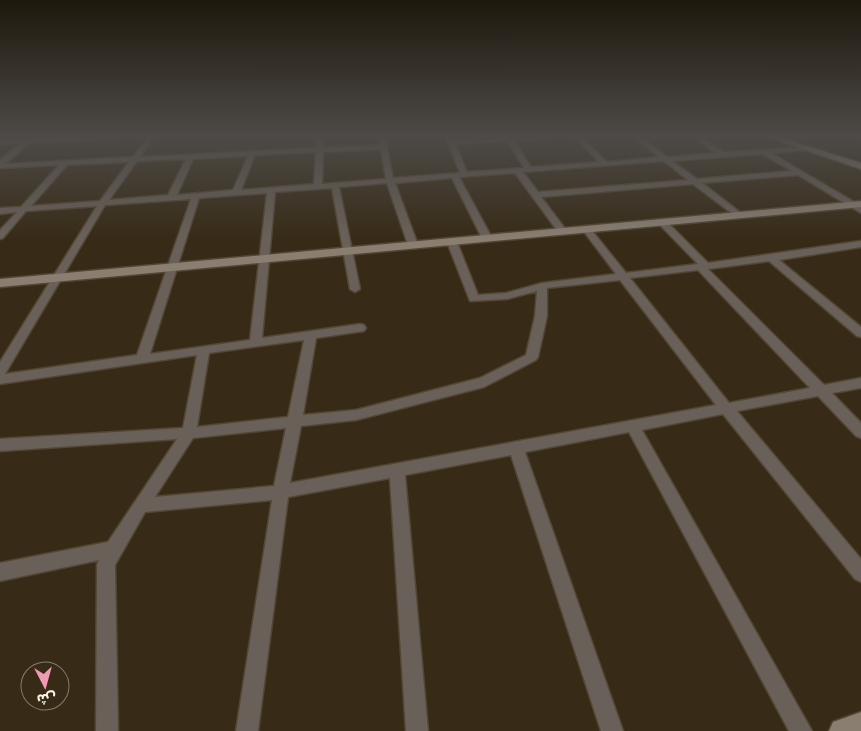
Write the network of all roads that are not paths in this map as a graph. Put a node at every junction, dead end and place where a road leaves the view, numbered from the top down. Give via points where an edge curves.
1 (58, 171) edge
2 (125, 171) edge
3 (184, 171) edge
4 (245, 171) edge
5 (319, 171) edge
6 (388, 171) edge
7 (463, 171) edge
8 (503, 171) edge
9 (519, 171) edge
10 (681, 171) edge
11 (796, 171) edge
12 (799, 173) junction
13 (464, 174) junction
14 (454, 175) junction
15 (390, 180) junction
16 (695, 182) junction
17 (335, 184) junction
18 (318, 186) junction
19 (272, 190) junction
20 (236, 193) junction
21 (536, 195) junction
22 (196, 196) junction
23 (171, 198) junction
24 (102, 204) junction
25 (858, 206) edge
26 (23, 210) junction
27 (0, 211) edge
28 (738, 215) junction
29 (662, 222) junction
30 (586, 229) junction
31 (562, 231) junction
32 (0, 236) edge
33 (487, 238) junction
34 (452, 242) junction
35 (413, 245) junction
36 (858, 247) edge
37 (348, 251) junction
38 (771, 258) junction
39 (265, 259) junction
40 (703, 266) junction
41 (172, 267) junction
42 (623, 276) junction
43 (57, 278) junction
44 (0, 283) edge
45 (542, 286) junction
46 (356, 289) dead end
47 (360, 328) dead end
48 (861, 334) edge
49 (311, 335) junction
50 (256, 342) junction
51 (204, 350) junction
52 (142, 359) junction
53 (0, 372) edge
54 (0, 379) edge
55 (861, 383) edge
56 (821, 391) junction
57 (726, 408) junction
58 (294, 423) junction
59 (634, 426) junction
60 (861, 432) edge
61 (189, 433) junction
62 (0, 445) edge
63 (516, 448) junction
64 (397, 470) junction
65 (281, 492) junction
66 (140, 505) junction
67 (113, 549) junction
68 (0, 572) edge
69 (861, 573) edge
70 (861, 725) edge
71 (107, 731) edge
72 (247, 731) edge
73 (417, 731) edge
74 (612, 731) edge
75 (801, 731) edge
76 (842, 731) edge

1 - 26 street
2 - 24 street
3 - 23 street
4 - 20 street
5 - 18 street
6 - 15 street
7 - 13 street
8 - 13 street
9 - 21 street
10 - 16 street
11 - 12 street
12 - 16 street
12 - 25 street
13 - 14 street
14 - 15 street
14 - 33 street
15 - 17 street
15 - 35 street
16 - 21 street
16 - 28 street
17 - 18 street
17 - 37 street
18 - 19 street
19 - 20 street
19 - 39 street
20 - 22 street
21 - 31 street
22 - 23 street
22 - 41 street
23 - 24 street
24 - 26 street
24 - 43 street
25 - 28 street
26 - 27 street
26 - 32 street
28 - 29 street
29 - 30 street
29 - 40 street
30 - 31 street
30 - 42 street
31 - 33 street
33 - 34 street
34 - 35 street
34 - 45 street via 474,299 507,296
35 - 37 street
36 - 38 street
37 - 39 street
37 - 46 street
38 - 40 street
38 - 48 street
39 - 41 street
39 - 50 street
40 - 42 street
40 - 56 street
41 - 43 street
41 - 52 street
42 - 45 street
42 - 57 street
43 - 44 street
43 - 53 street
45 - 58 street via 541,316 532,357 484,382 356,416
47 - 49 street
49 - 50 street
49 - 58 street
50 - 51 street
51 - 52 street
51 - 61 street
52 - 54 street
55 - 56 street
56 - 57 street
56 - 60 street
57 - 59 street
57 - 69 street
58 - 61 street
58 - 65 street
59 - 63 street
59 - 75 street
61 - 62 street
61 - 66 street
63 - 64 street
63 - 74 street
64 - 65 street
64 - 73 street
65 - 66 street
65 - 72 street
66 - 67 street
67 - 68 street
67 - 71 street via 106,565
70 - 76 street

